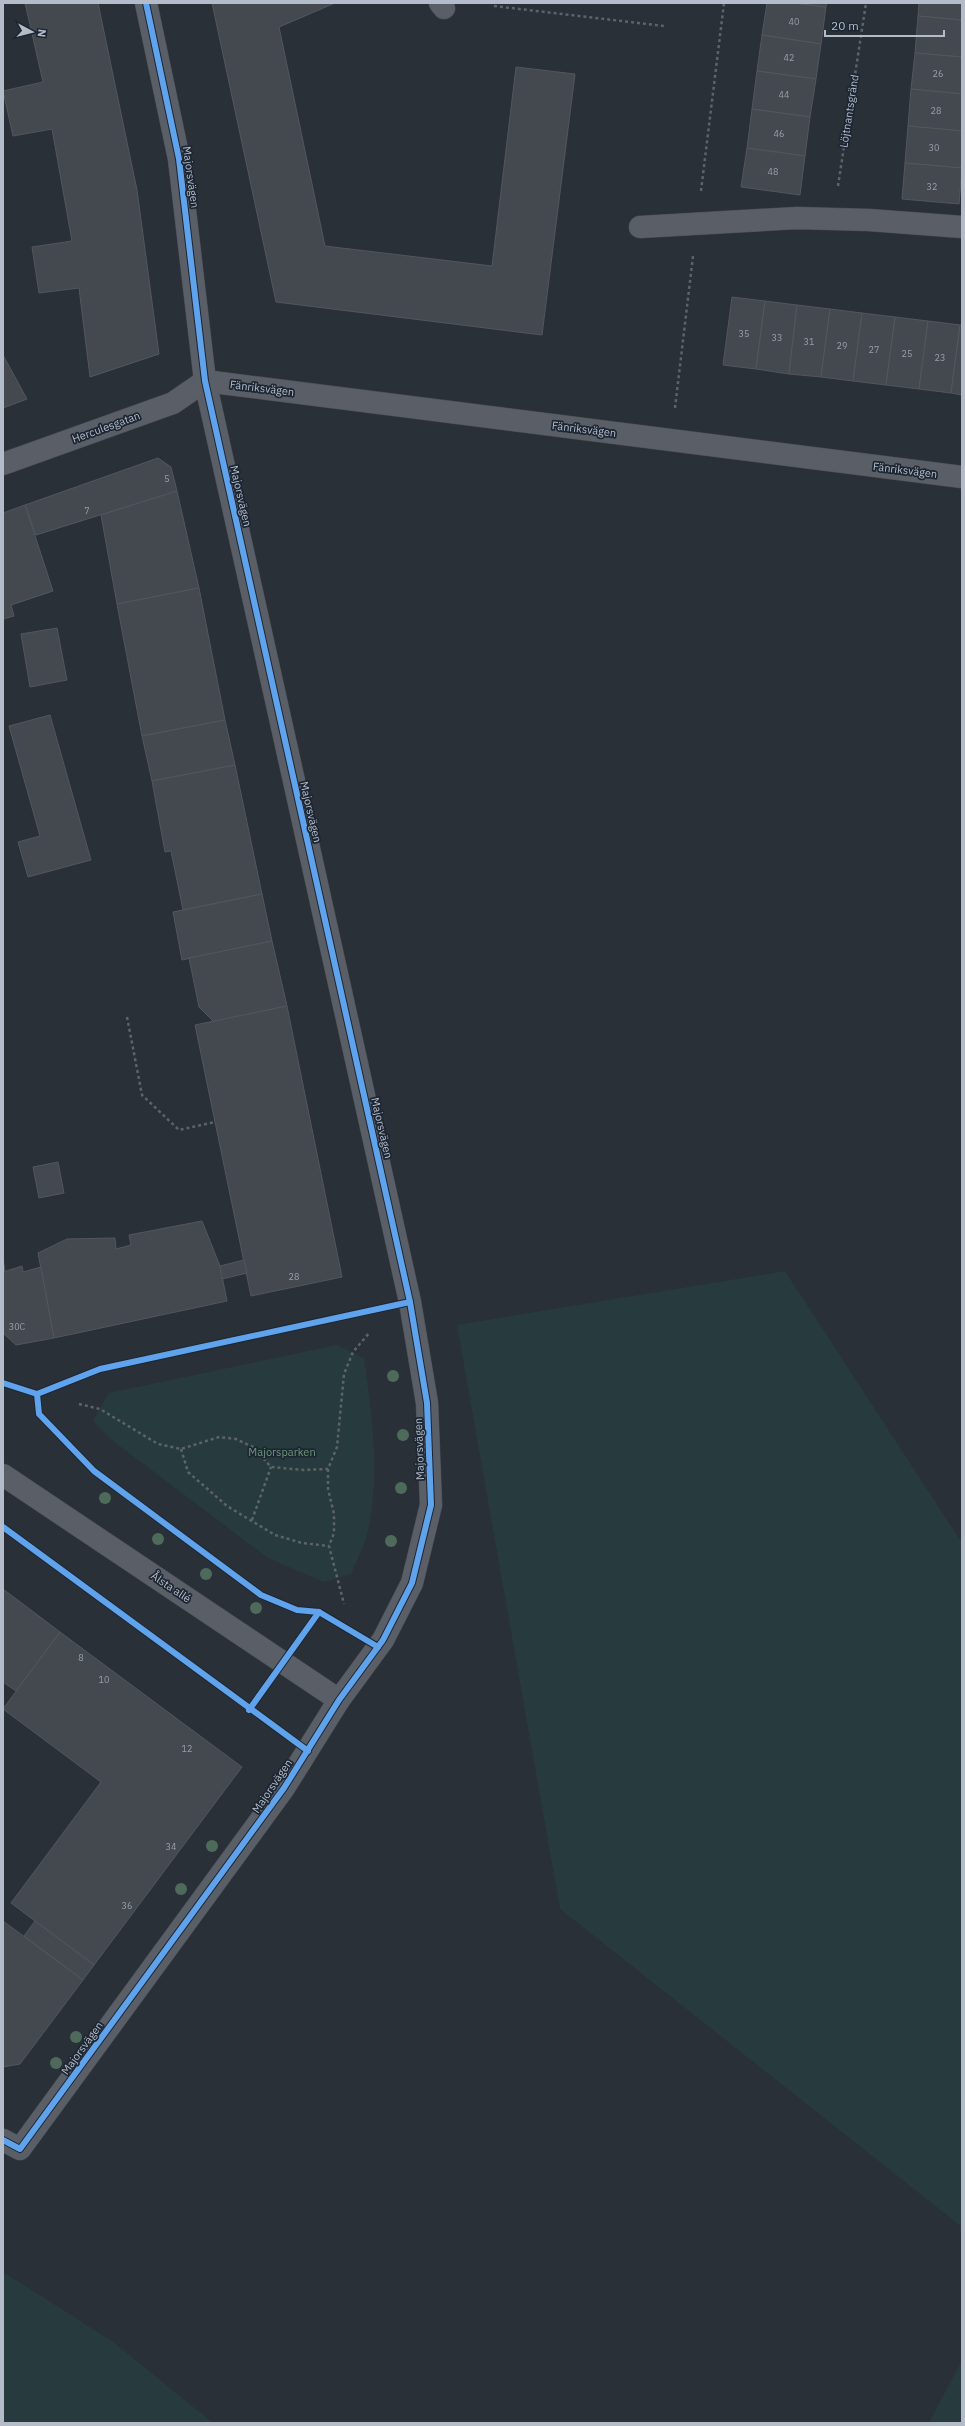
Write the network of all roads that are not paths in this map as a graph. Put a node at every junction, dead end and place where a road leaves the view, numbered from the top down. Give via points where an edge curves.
1 (146, 3) edge
2 (640, 227) dead end
3 (962, 227) edge
4 (205, 381) junction
5 (3, 464) edge
6 (962, 477) edge
7 (3, 1475) edge
8 (339, 1700) junction
9 (11, 2145) edge

1 - 4 street, Majorsvägen via 179,159
2 - 3 street via 797,218
4 - 5 street, Herculesgatan via 173,403
4 - 6 street, Fänriksvägen
4 - 8 street, Majorsvägen via 410,1302 427,1403 431,1505 412,1583 383,1640
7 - 8 street, Ålsta allé
8 - 9 street, Majorsvägen via 284,1788

